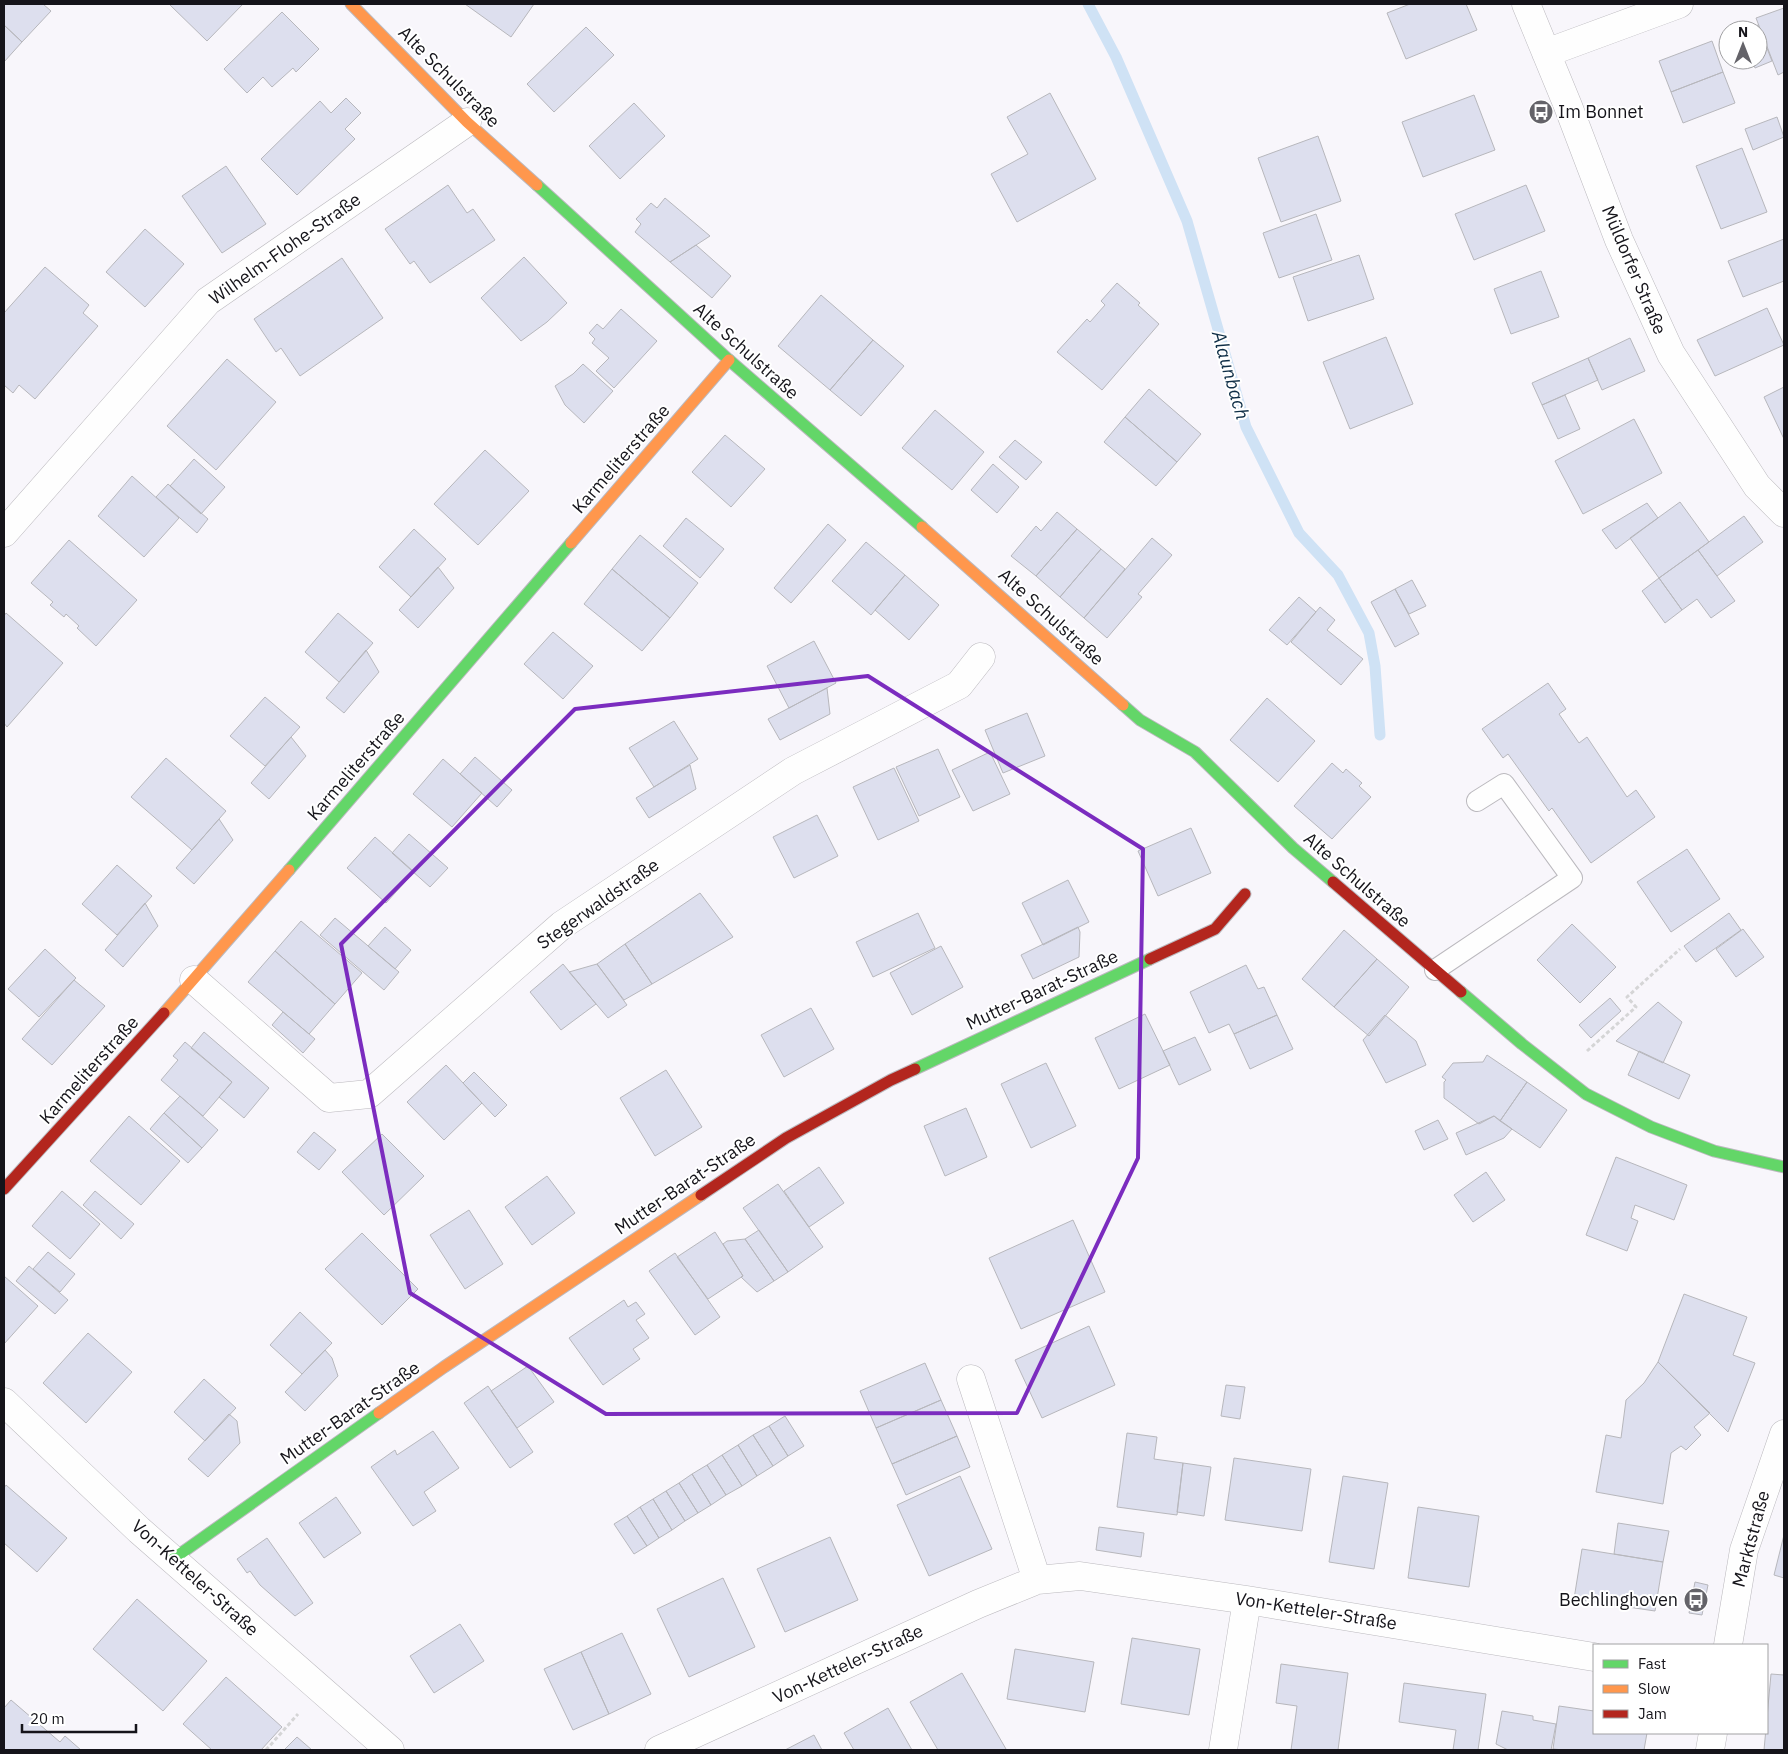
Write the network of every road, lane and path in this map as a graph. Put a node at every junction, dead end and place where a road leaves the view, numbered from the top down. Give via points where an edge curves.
1 (351, 4) edge
2 (1526, 4) edge
3 (1679, 4) edge
4 (1546, 53) junction
5 (466, 122) junction
6 (729, 360) junction
7 (1784, 513) edge
8 (4, 532) edge
9 (981, 658) dead end
10 (1477, 801) dead end
11 (1245, 894) dead end
12 (1680, 949) dead end
13 (1435, 970) junction
14 (194, 980) junction
15 (1561, 1075) junction
16 (1784, 1167) edge
17 (4, 1189) edge
18 (971, 1380) dead end
19 (4, 1402) edge
20 (1784, 1434) edge
21 (173, 1559) junction
22 (1038, 1580) junction
23 (1247, 1600) junction
24 (1728, 1644) edge
25 (1593, 1657) edge
26 (320, 1689) junction
27 (1713, 1734) edge
28 (266, 1750) edge
29 (390, 1750) edge
30 (659, 1750) edge
31 (1223, 1750) edge
32 (1710, 1750) edge

1 - 5 street, Alte Schulstraße
2 - 4 street, Müldorfer Straße
3 - 4 street
4 - 7 street, Müldorfer Straße via 1619,240 1671,354 1757,486
5 - 6 street, Alte Schulstraße
5 - 8 street, Wilhelm-Flohe-Straße via 208,301
6 - 13 street, Alte Schulstraße via 1140,720 1195,752 1293,848
6 - 14 street, Karmeliterstraße
9 - 14 street, Stegerwaldstraße via 959,685 793,772 562,925 369,1094 329,1098
10 - 13 lane via 1504,784 1572,878
11 - 21 street, Mutter-Barat-Straße via 1216,928 891,1080 786,1138 444,1367
12 - 15 path via 1627,997 1636,1007
13 - 15 street, Alte Schulstraße
14 - 17 street, Karmeliterstraße
15 - 16 street, Alte Schulstraße via 1586,1094 1651,1127 1714,1152
18 - 22 street
19 - 21 street, Von-Ketteler-Straße
20 - 24 street, Marktstraße via 1744,1550
21 - 26 street, Von-Ketteler-Straße
22 - 23 street, Von-Ketteler-Straße via 1080,1576
22 - 30 street, Von-Ketteler-Straße via 978,1604
23 - 25 street, Von-Ketteler-Straße
23 - 31 street
26 - 28 path
26 - 29 street, Von-Ketteler-Straße
27 - 32 street

